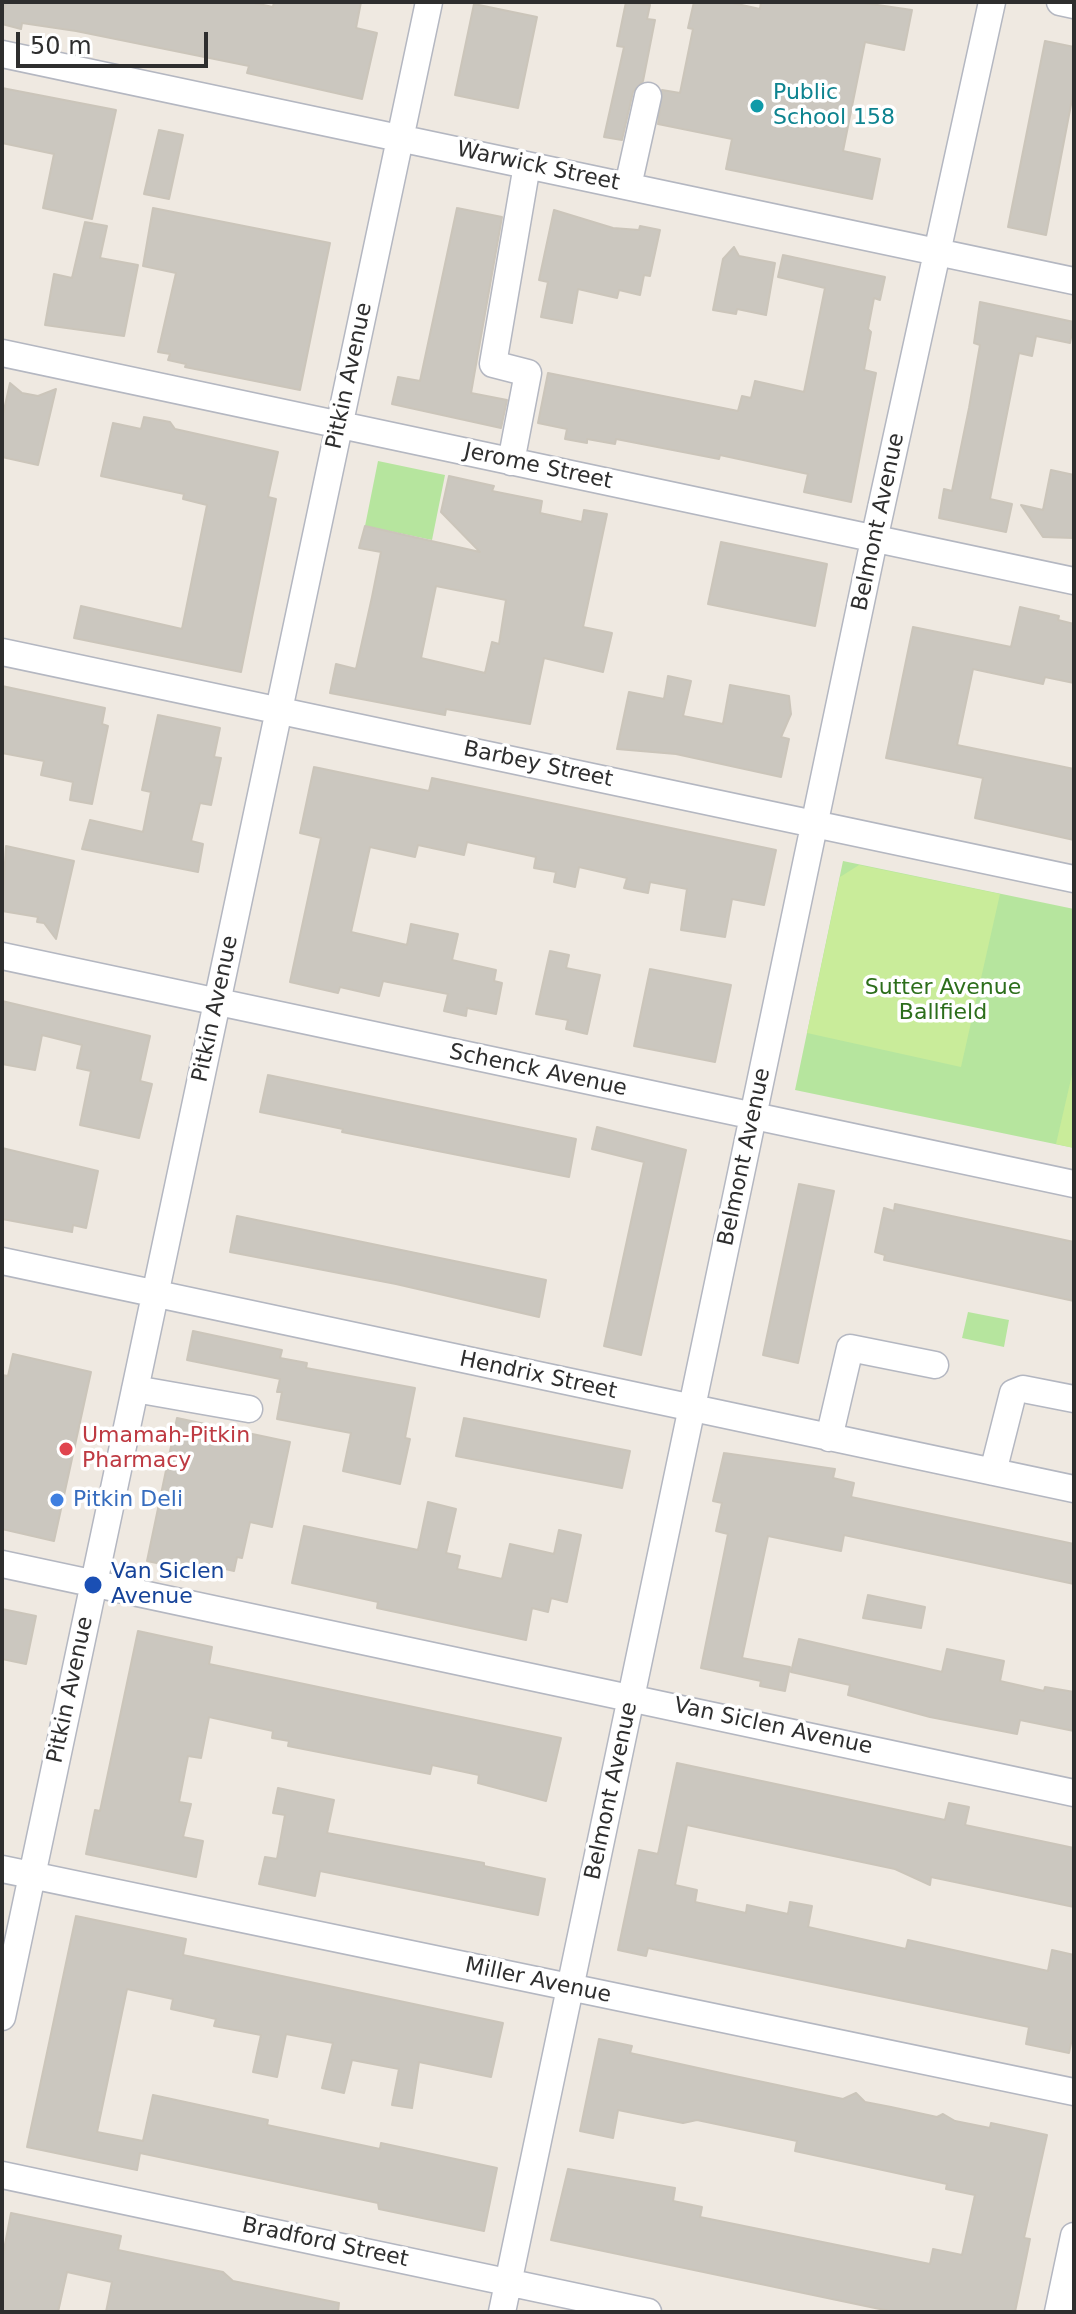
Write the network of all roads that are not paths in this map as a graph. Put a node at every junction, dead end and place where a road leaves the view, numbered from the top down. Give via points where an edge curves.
1 (429, 2) edge
2 (992, 2) edge
3 (1060, 2) edge
4 (1074, 5) edge
5 (2, 54) edge
6 (648, 96) dead end
7 (400, 138) junction
8 (527, 165) junction
9 (628, 186) junction
10 (938, 253) junction
11 (1074, 281) edge
12 (2, 355) edge
13 (340, 425) junction
14 (511, 462) junction
15 (874, 540) junction
16 (1074, 581) edge
17 (2, 652) edge
18 (279, 711) junction
19 (815, 824) junction
20 (1074, 879) edge
21 (2, 956) edge
22 (217, 1002) junction
23 (753, 1117) junction
24 (1074, 1184) edge
25 (2, 1261) edge
26 (156, 1294) junction
27 (935, 1365) dead end
28 (135, 1389) junction
29 (1074, 1399) edge
30 (249, 1409) dead end
31 (691, 1409) junction
32 (829, 1438) junction
33 (993, 1472) junction
34 (1074, 1489) edge
35 (2, 1564) edge
36 (93, 1584) junction
37 (631, 1696) junction
38 (1074, 1793) edge
39 (2, 1869) edge
40 (32, 1875) junction
41 (570, 1988) junction
42 (2, 2017) edge
43 (1074, 2092) edge
44 (2, 2175) edge
45 (1074, 2236) edge
46 (508, 2282) junction
47 (502, 2312) edge
48 (648, 2312) edge
49 (1058, 2312) edge

1 - 7 street, Pitkin Avenue
2 - 10 street, Belmont Avenue
3 - 4 street
5 - 7 street, Warwick Street
6 - 9 street
7 - 8 street, Warwick Street
7 - 13 street, Pitkin Avenue
8 - 9 street, Warwick Street
8 - 14 street via 493,364 528,373
9 - 10 street, Warwick Street
10 - 11 street, Warwick Street
10 - 15 street, Belmont Avenue
12 - 13 street, Jerome Street
13 - 14 street, Jerome Street
13 - 18 street, Pitkin Avenue
14 - 15 street, Jerome Street
15 - 16 street, Jerome Street
15 - 19 street, Belmont Avenue
17 - 18 street, Barbey Street
18 - 19 street, Barbey Street
18 - 22 street, Pitkin Avenue
19 - 20 street, Barbey Street
19 - 23 street, Belmont Avenue
21 - 22 street, Schenck Avenue
22 - 23 street, Schenck Avenue
22 - 26 street, Pitkin Avenue
23 - 24 street, Schenck Avenue
23 - 31 street, Belmont Avenue
25 - 26 street, Hendrix Street
26 - 28 street, Pitkin Avenue
26 - 31 street, Hendrix Street
27 - 32 street via 850,1348
28 - 30 street
28 - 36 street, Pitkin Avenue
29 - 33 street via 1023,1389 1013,1393
31 - 32 street, Hendrix Street
31 - 37 street, Belmont Avenue
32 - 33 street, Hendrix Street
33 - 34 street, Hendrix Street
35 - 36 street, Van Siclen Avenue
36 - 37 street, Van Siclen Avenue
36 - 40 street, Pitkin Avenue
37 - 38 street, Van Siclen Avenue
37 - 41 street, Belmont Avenue
39 - 40 street, Miller Avenue
40 - 41 street, Miller Avenue
40 - 42 street, Pitkin Avenue
41 - 43 street, Miller Avenue
41 - 46 street, Belmont Avenue
44 - 46 street, Bradford Street
45 - 49 street
46 - 47 street, Belmont Avenue
46 - 48 street, Bradford Street

